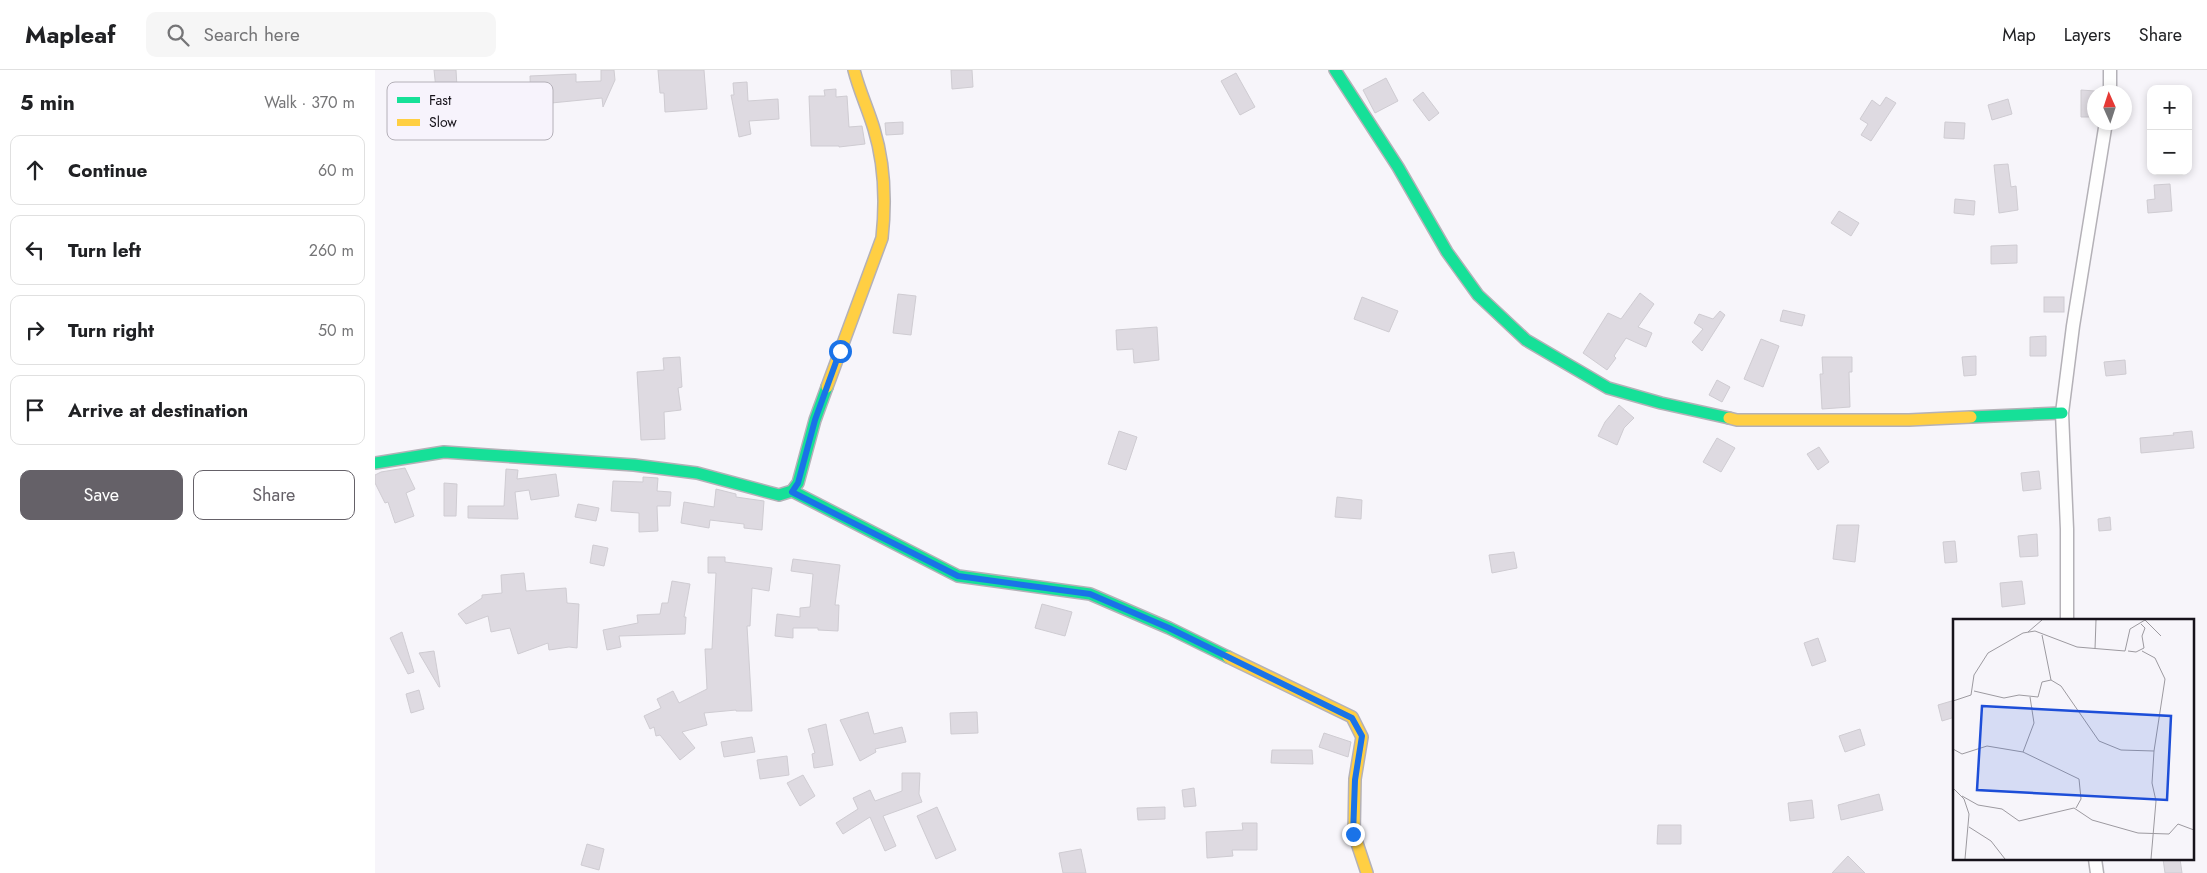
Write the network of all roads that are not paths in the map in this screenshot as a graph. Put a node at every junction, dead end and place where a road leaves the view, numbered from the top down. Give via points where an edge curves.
1 (853, 70) edge
2 (1335, 70) edge
3 (2110, 70) edge
4 (2110, 85) edge
5 (2105, 130) edge
6 (2062, 413) junction
7 (375, 463) edge
8 (792, 492) junction
9 (2067, 619) edge
10 (2095, 860) edge
11 (1367, 873) edge
12 (2097, 873) edge

1 - 8 street via 875,131 884,171 886,206 882,238 815,420 798,483
2 - 6 street via 1398,167 1447,252 1478,295 1526,340 1608,388 1737,420 1909,420
3 - 4 street
5 - 6 street
6 - 9 street
7 - 8 street via 444,452 517,456 697,473 779,495
8 - 11 street via 958,576 1090,594 1169,628 1352,718 1362,736 1355,780 1353,834
10 - 12 street

